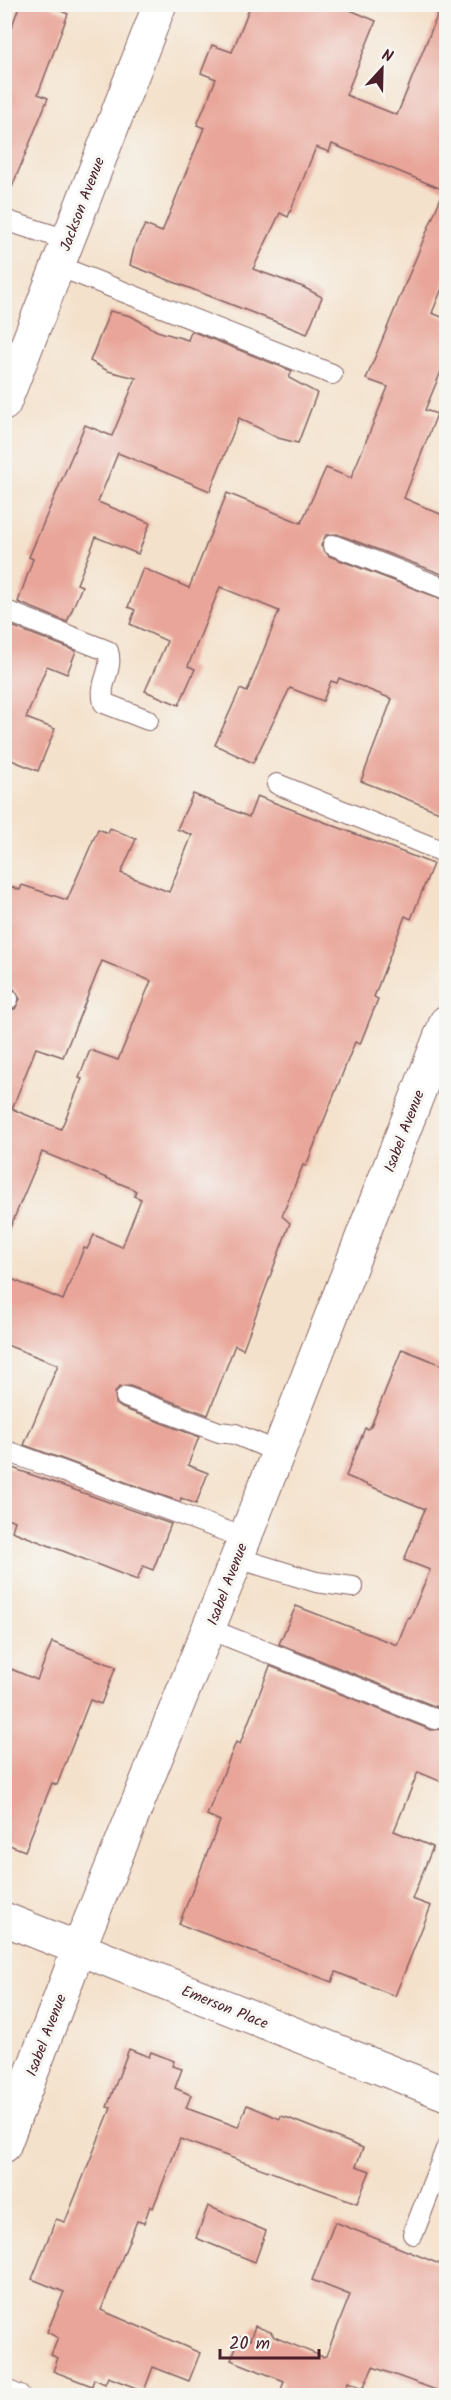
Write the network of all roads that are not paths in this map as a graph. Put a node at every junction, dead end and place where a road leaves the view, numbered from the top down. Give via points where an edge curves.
1 (160, 4) edge
2 (4, 220) edge
3 (63, 253) junction
4 (333, 374) dead end
5 (4, 404) edge
6 (333, 545) dead end
7 (447, 590) edge
8 (4, 610) edge
9 (148, 720) dead end
10 (278, 784) dead end
11 (447, 853) edge
12 (447, 1022) edge
13 (126, 1397) dead end
14 (4, 1450) edge
15 (278, 1452) junction
16 (241, 1548) junction
17 (353, 1587) dead end
18 (209, 1629) junction
19 (435, 1719) dead end
20 (4, 1919) edge
21 (79, 1948) junction
22 (447, 2094) edge
23 (4, 2145) edge
24 (447, 2149) edge
25 (413, 2234) dead end
26 (4, 2389) edge
27 (20, 2396) edge

1 - 3 street, Jackson Avenue
2 - 3 lane
3 - 4 lane
3 - 5 street, Jackson Avenue
6 - 7 lane
8 - 9 lane via 108,651 111,661 100,691 104,703
10 - 11 lane
12 - 15 street, Isabel Avenue
13 - 15 lane
14 - 16 lane
15 - 16 street, Isabel Avenue
16 - 17 lane via 316,1582
16 - 18 street, Isabel Avenue
18 - 19 lane
18 - 21 street, Isabel Avenue
20 - 21 street, Emerson Place
21 - 22 street, Emerson Place
21 - 23 street, Isabel Avenue
24 - 25 lane
26 - 27 lane

